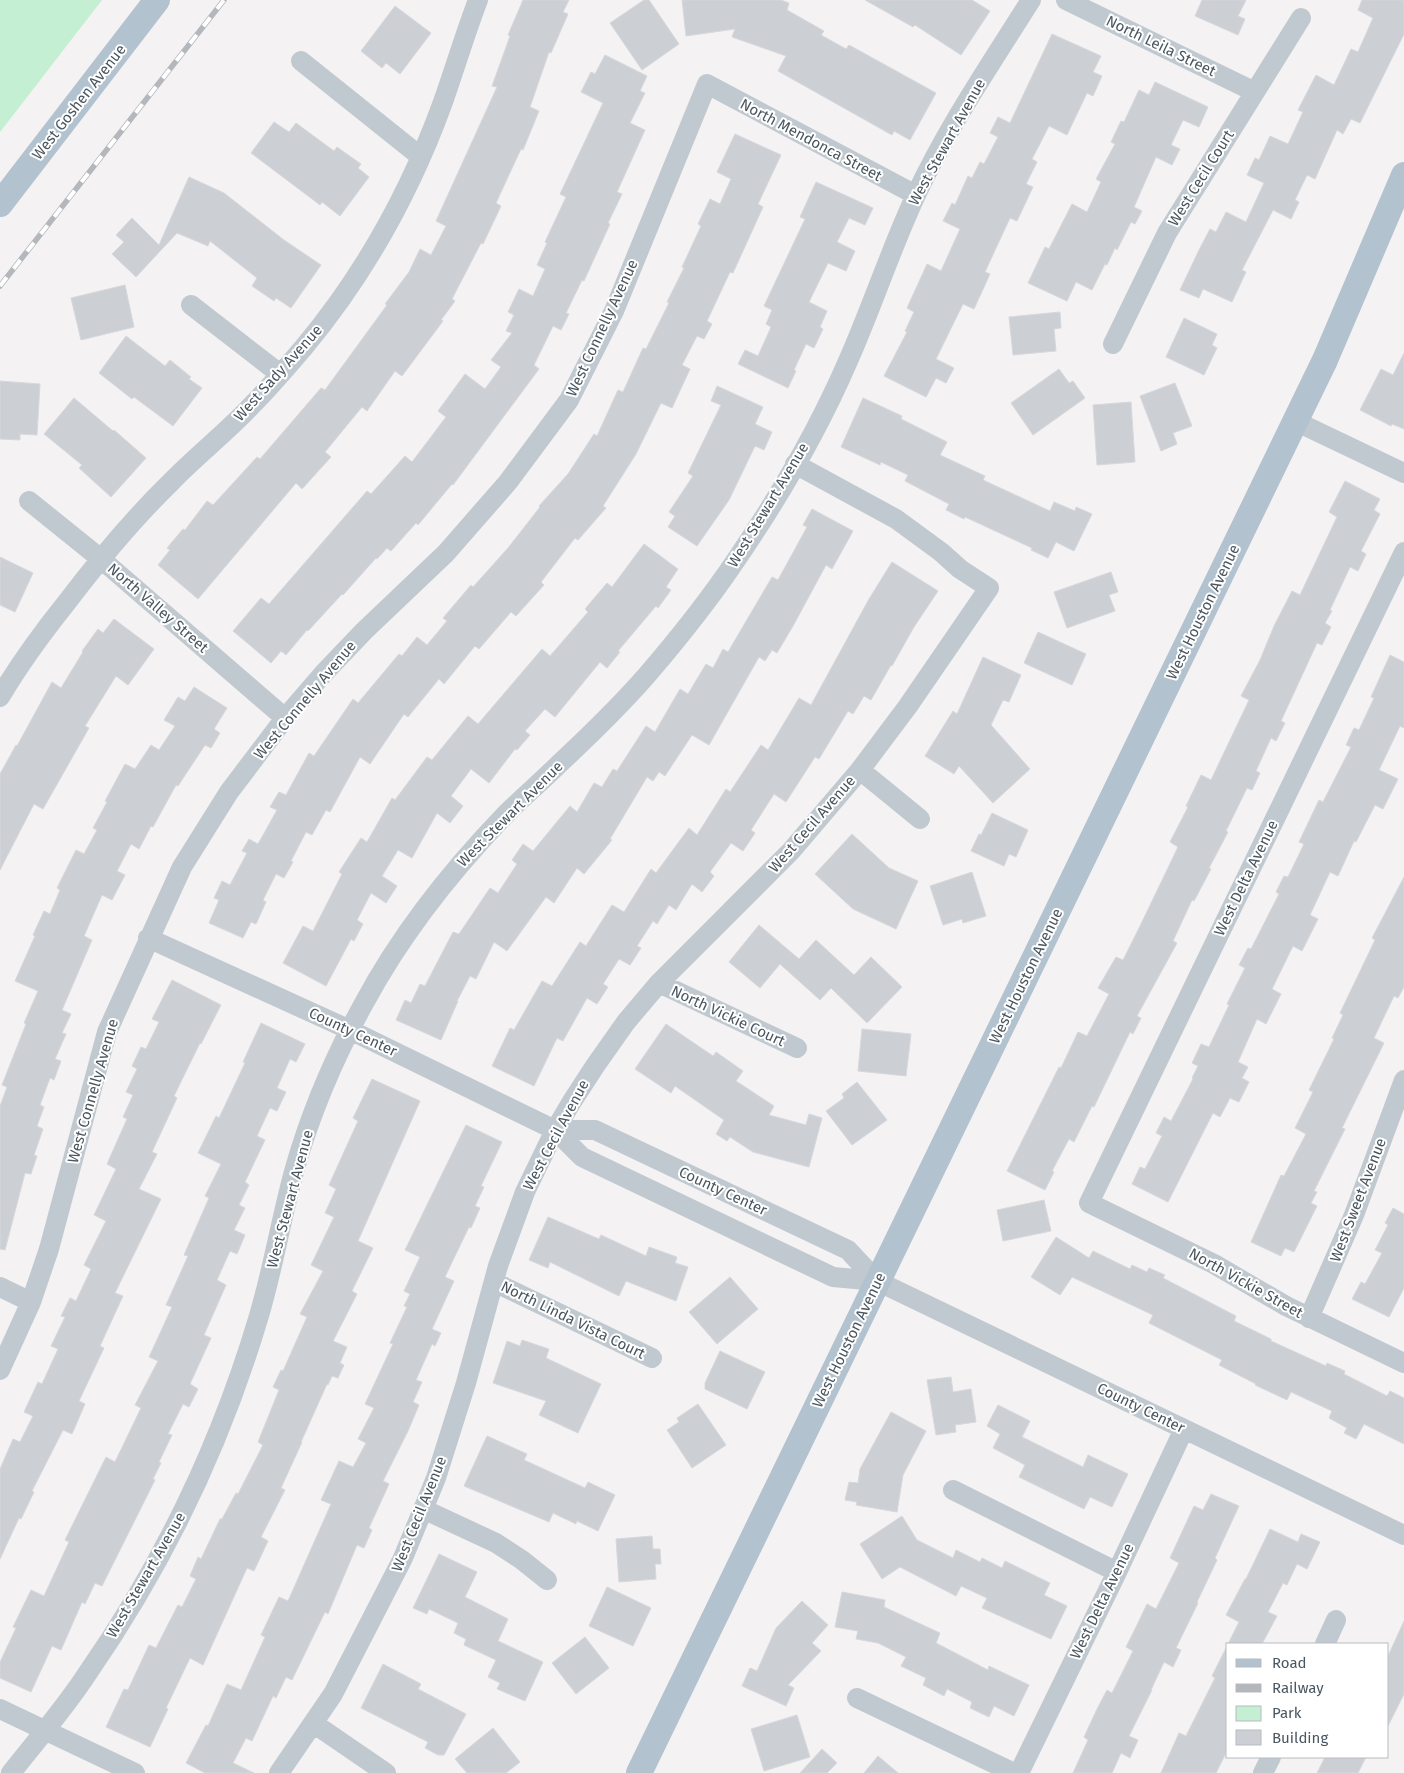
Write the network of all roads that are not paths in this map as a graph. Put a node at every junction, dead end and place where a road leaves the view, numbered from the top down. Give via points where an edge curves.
1 (157, 0) edge
2 (478, 0) edge
3 (1030, 0) edge
4 (1066, 0) edge
5 (1301, 18) dead end
6 (302, 61) dead end
7 (707, 84) joint
8 (1255, 92) junction
9 (420, 157) junction
10 (1404, 175) edge
11 (916, 195) junction
12 (0, 204) edge
13 (191, 305) dead end
14 (1113, 344) dead end
15 (280, 374) junction
16 (1295, 421) junction
17 (795, 464) junction
18 (1404, 474) edge
19 (29, 501) dead end
20 (1404, 552) edge
21 (101, 559) junction
22 (0, 697) edge
23 (285, 718) junction
24 (860, 770) junction
25 (920, 820) dead end
26 (148, 938) junction
27 (659, 983) junction
28 (350, 1030) junction
29 (797, 1048) dead end
30 (1404, 1080) edge
31 (556, 1130) junction
32 (1089, 1203) joint
33 (877, 1281) junction
34 (494, 1282) junction
35 (0, 1286) edge
36 (31, 1302) junction
37 (1309, 1318) junction
38 (652, 1358) dead end
39 (1404, 1363) edge
40 (0, 1370) edge
41 (1184, 1429) junction
42 (953, 1490) dead end
43 (423, 1509) junction
44 (1404, 1534) edge
45 (1117, 1572) junction
46 (547, 1580) dead end
47 (1336, 1620) dead end
48 (1325, 1643) edge
49 (857, 1698) dead end
50 (0, 1709) edge
51 (313, 1722) junction
52 (44, 1730) junction
53 (1270, 1758) edge
54 (11, 1773) edge
55 (135, 1773) edge
56 (279, 1773) edge
57 (386, 1773) edge
58 (639, 1773) edge
59 (1014, 1773) edge
60 (1018, 1773) edge
61 (1263, 1773) edge

1 - 12 main road, West Goshen Avenue
2 - 9 street, West Sady Avenue via 443,102
3 - 11 street, West Stewart Avenue via 961,112
4 - 8 street, North Leila Street
5 - 8 street, West Cecil Court
6 - 9 street
7 - 11 street, North Mendonca Street
7 - 23 street, West Connelly Avenue via 614,311 569,400 508,482 446,553 364,631
8 - 14 street, West Cecil Court via 1167,233
9 - 15 street, West Sady Avenue via 362,268
10 - 16 main road, West Houston Avenue via 1338,333
11 - 17 street, West Stewart Avenue via 847,363
13 - 15 street
15 - 21 street, West Sady Avenue via 252,406 172,481
16 - 18 street
16 - 33 main road, West Houston Avenue
17 - 24 street, West Cecil Avenue via 896,519 990,588
17 - 28 street, West Stewart Avenue via 734,563 646,676 510,810 422,910 383,968
19 - 21 street, North Valley Street
20 - 32 street, West Delta Avenue
21 - 22 street, West Sady Avenue via 41,635
21 - 23 street, North Valley Street
23 - 26 street, West Connelly Avenue via 229,792 187,859
24 - 25 street
24 - 27 street, West Cecil Avenue via 791,850
26 - 28 street, County Center
26 - 36 street, West Connelly Avenue via 107,1032 49,1249
27 - 29 street, North Vickie Court
27 - 31 street, West Cecil Avenue via 594,1066
28 - 31 street, County Center
28 - 52 street, West Stewart Avenue via 311,1118 296,1164 258,1319 233,1394 196,1486 126,1614 86,1677
30 - 37 street, West Sweet Avenue via 1354,1215
31 - 33 street, County Center via 582,1157 832,1277
31 - 33 street, County Center via 595,1130 848,1250
31 - 34 street, West Cecil Avenue via 525,1192
32 - 37 street, North Vickie Street via 1214,1264
33 - 41 street, County Center
33 - 58 main road, West Houston Avenue
34 - 38 street, North Linda Vista Court
34 - 43 street, West Cecil Avenue via 466,1383
35 - 36 street
36 - 40 street, West Connelly Avenue
37 - 39 street, North Vickie Street
41 - 44 street, County Center
41 - 45 street, West Delta Avenue
42 - 45 street
43 - 46 street via 496,1543
43 - 51 street, West Cecil Avenue via 403,1558 333,1694
45 - 60 street, West Delta Avenue
47 - 48 street
49 - 59 street
50 - 52 street
51 - 56 street, West Cecil Avenue
51 - 57 street
52 - 54 street, West Stewart Avenue
52 - 55 street
53 - 61 street

